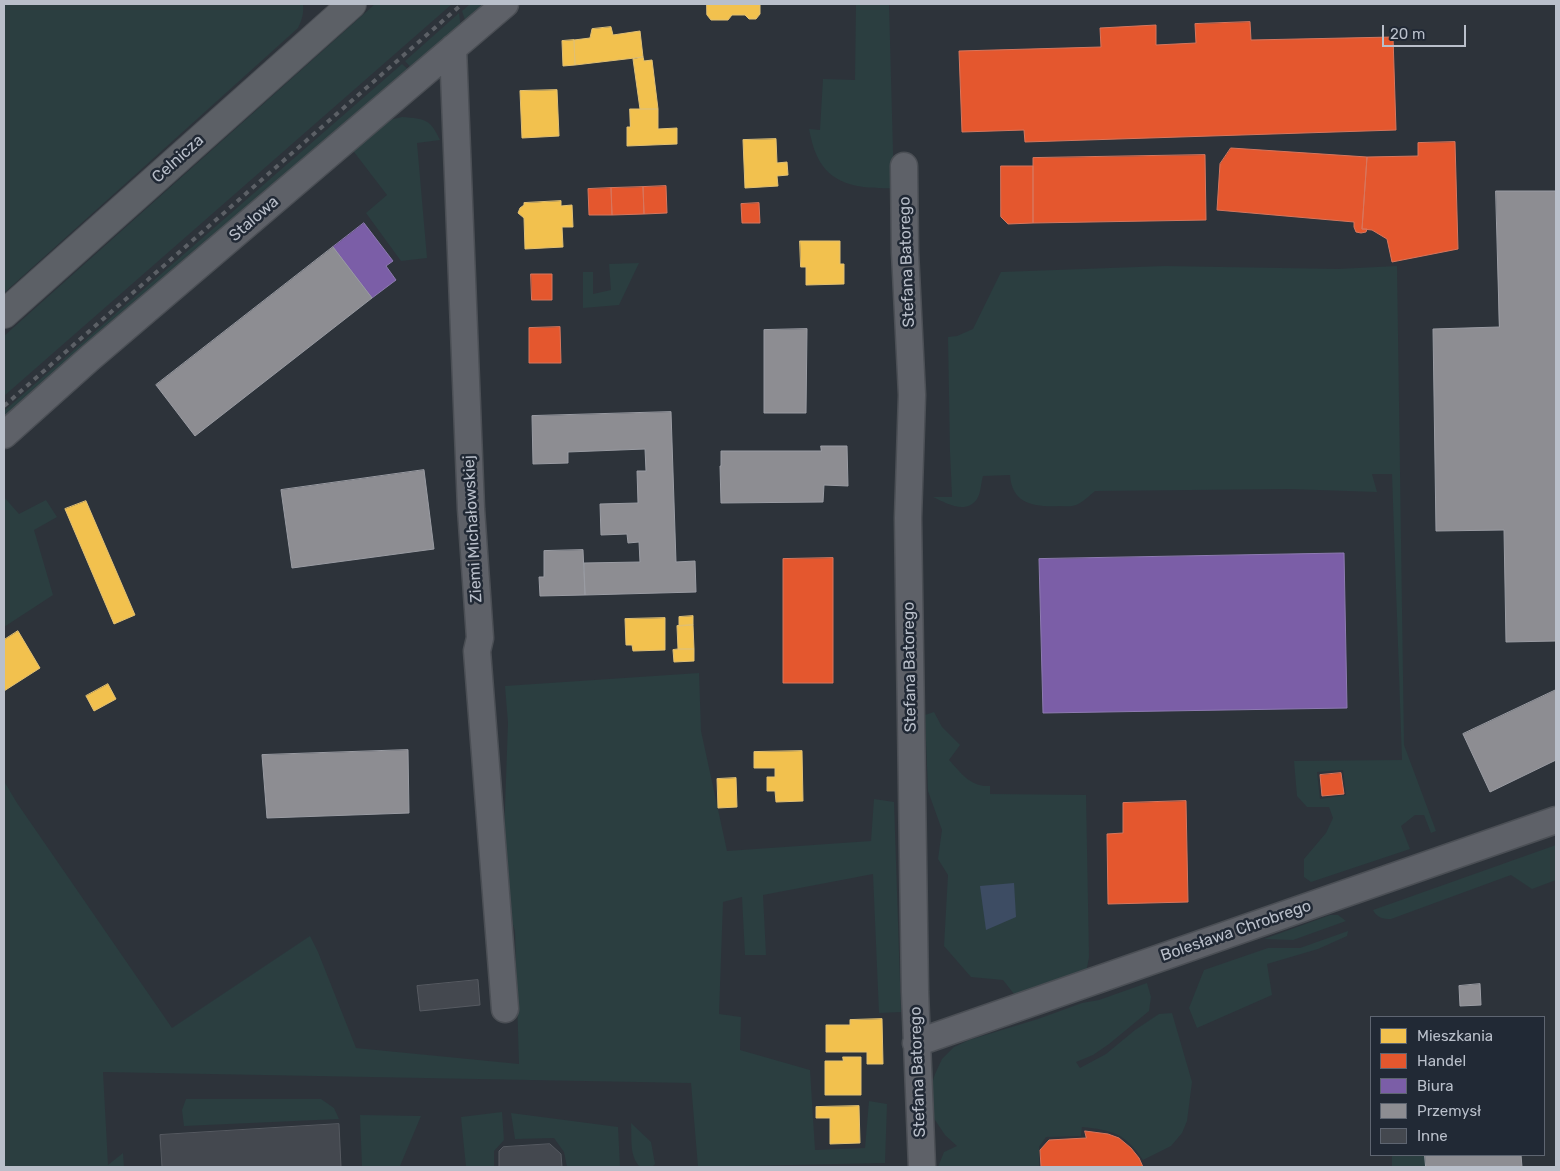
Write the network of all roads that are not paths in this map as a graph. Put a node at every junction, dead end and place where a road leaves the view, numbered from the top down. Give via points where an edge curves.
1 (352, 4) edge
2 (505, 4) edge
3 (453, 48) junction
4 (904, 166) dead end
5 (4, 314) edge
6 (4, 435) edge
7 (1556, 820) edge
8 (505, 1009) dead end
9 (916, 1043) junction
10 (922, 1167) edge

1 - 5 street, Celnicza
2 - 3 street, Stalowa
3 - 6 street, Stalowa
3 - 8 street, Ziemi Michałowskiej via 471,509 480,638 477,651
4 - 9 street, Stefana Batorego via 912,396 908,518
7 - 9 street, Bolesława Chrobrego
9 - 10 street, Stefana Batorego

